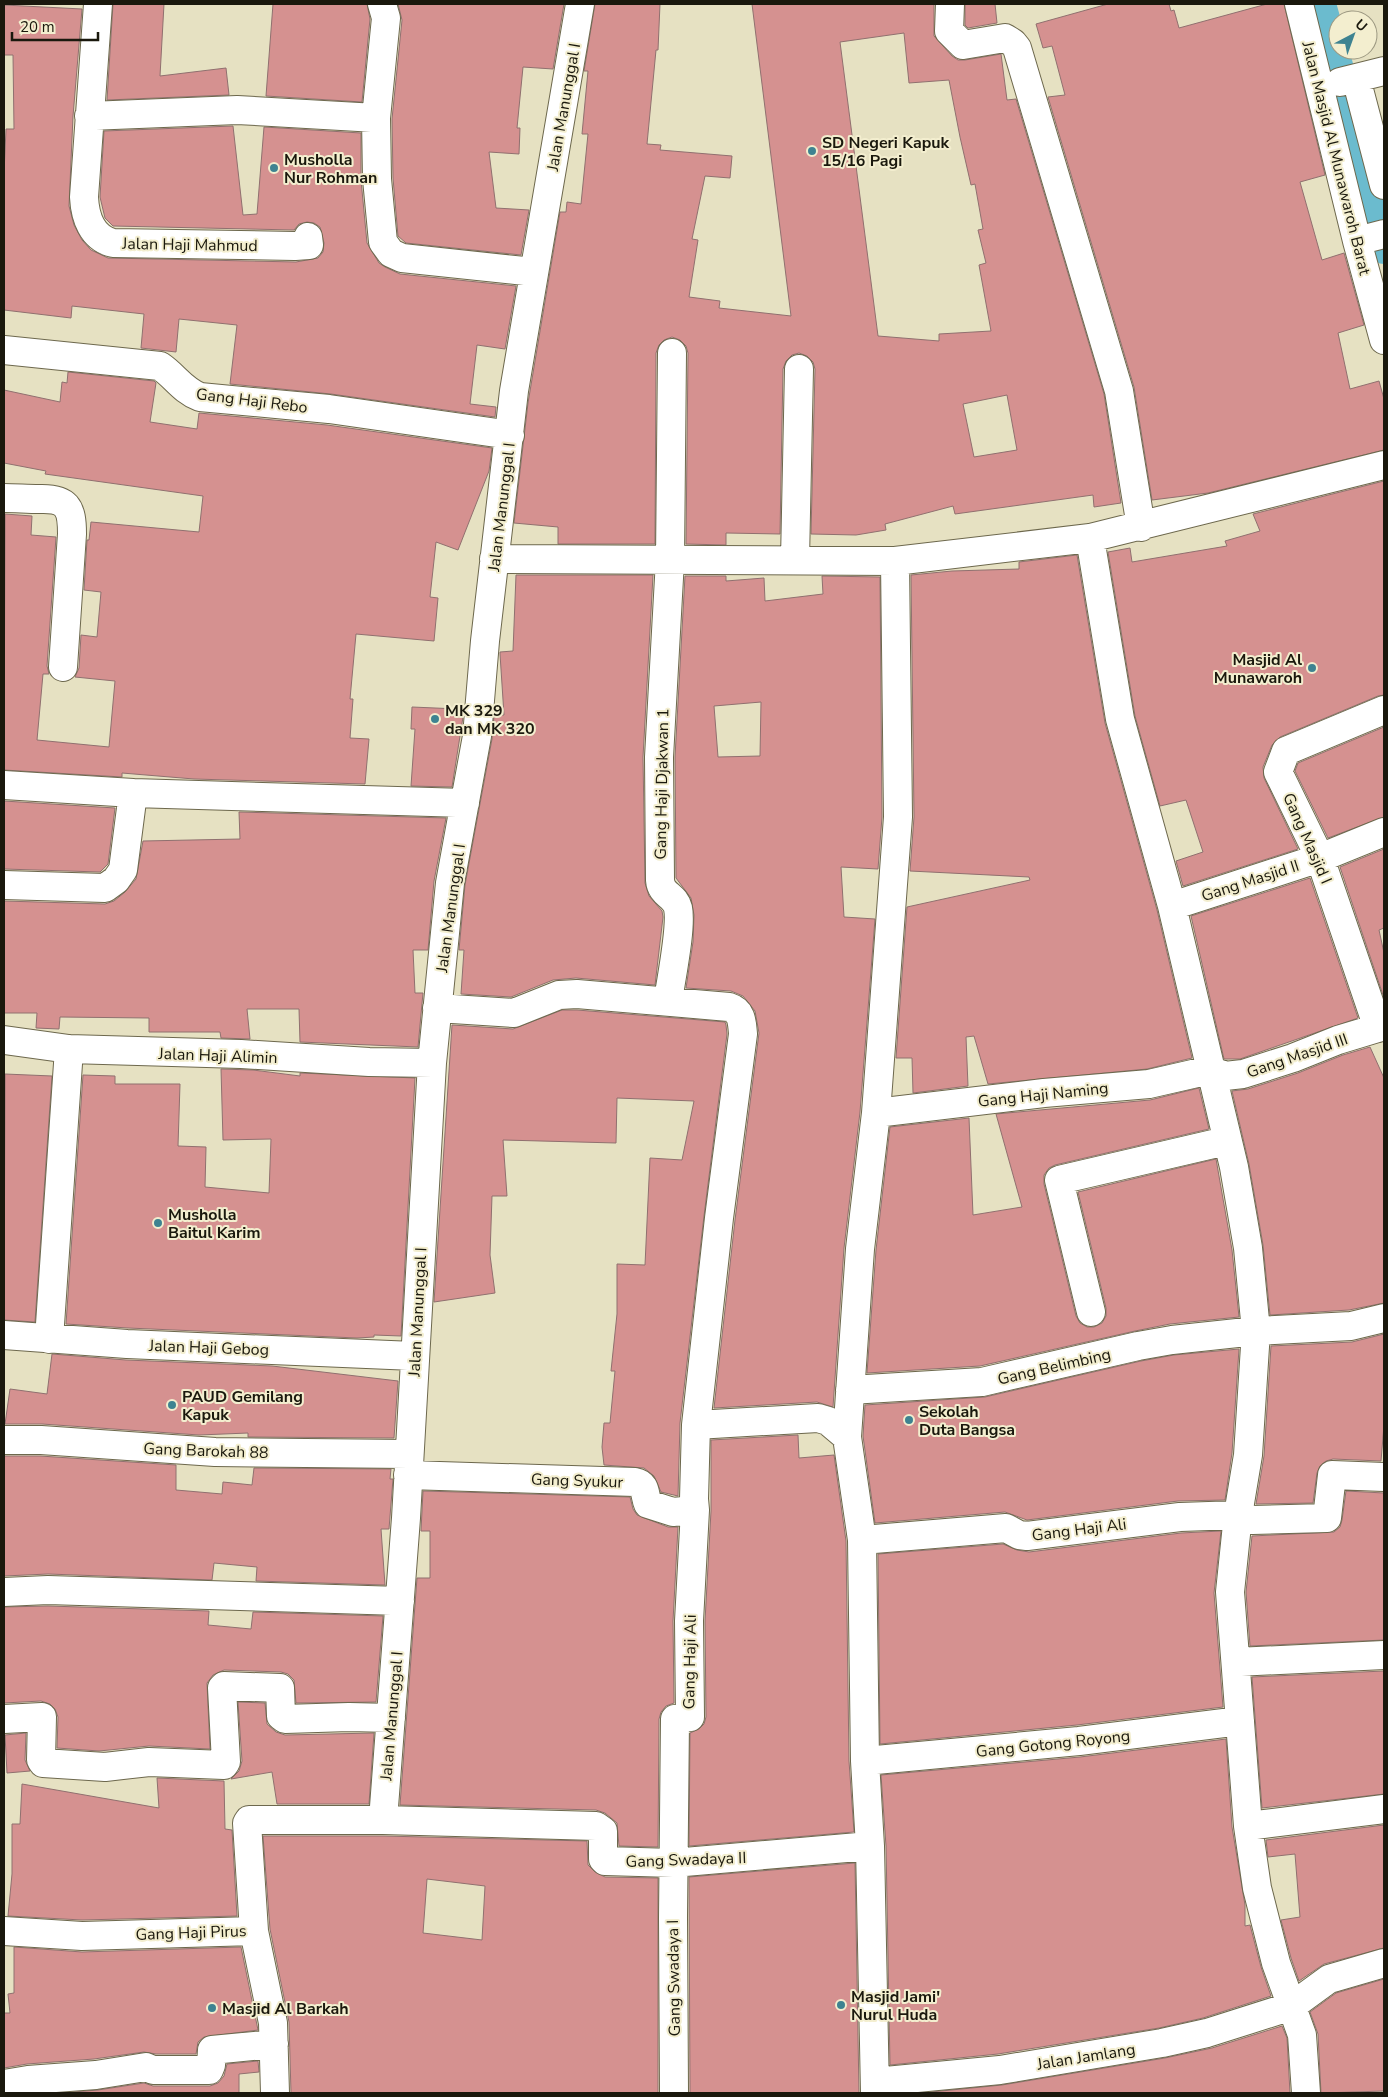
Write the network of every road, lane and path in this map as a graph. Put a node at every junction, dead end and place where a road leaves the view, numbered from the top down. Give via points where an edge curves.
1 (98, 4) edge
2 (382, 4) edge
3 (580, 4) edge
4 (950, 4) edge
5 (1299, 4) edge
6 (1384, 71) edge
7 (1340, 82) junction
8 (89, 116) junction
9 (376, 118) junction
10 (1384, 185) edge
11 (308, 237) dead end
12 (1368, 238) edge
13 (534, 272) junction
14 (1384, 340) edge
15 (4, 350) edge
16 (672, 353) dead end
17 (799, 369) dead end
18 (510, 436) junction
19 (1384, 465) edge
20 (4, 498) edge
21 (1141, 526) junction
22 (1090, 538) junction
23 (494, 559) junction
24 (670, 560) junction
25 (795, 560) junction
26 (895, 561) junction
27 (63, 667) dead end
28 (1384, 710) edge
29 (4, 785) edge
30 (134, 794) junction
31 (465, 803) junction
32 (1384, 832) edge
33 (1320, 858) junction
34 (4, 885) edge
35 (1172, 906) junction
36 (668, 1001) junction
37 (437, 1008) junction
38 (1381, 1027) edge
39 (4, 1040) edge
40 (69, 1049) junction
41 (432, 1063) junction
42 (1210, 1070) junction
43 (876, 1113) junction
44 (1226, 1141) junction
45 (1091, 1312) dead end
46 (1384, 1318) edge
47 (1256, 1331) junction
48 (4, 1335) edge
49 (50, 1338) junction
50 (414, 1356) junction
51 (850, 1390) junction
52 (696, 1425) junction
53 (847, 1437) junction
54 (4, 1440) edge
55 (409, 1464) junction
56 (1384, 1476) edge
57 (695, 1510) junction
58 (1238, 1514) junction
59 (862, 1540) junction
60 (4, 1592) edge
61 (400, 1600) junction
62 (1384, 1655) edge
63 (1236, 1662) junction
64 (391, 1718) junction
65 (4, 1719) edge
66 (1240, 1721) junction
67 (864, 1762) junction
68 (1384, 1809) edge
69 (383, 1820) junction
70 (1248, 1826) junction
71 (870, 1846) junction
72 (673, 1863) junction
73 (4, 1931) edge
74 (254, 1931) junction
75 (1384, 1963) edge
76 (1292, 2006) junction
77 (274, 2044) junction
78 (4, 2084) edge
79 (875, 2088) edge
80 (275, 2093) edge
81 (674, 2093) edge
82 (1306, 2093) edge

1 - 8 street, Jalan Haji Mahmud
2 - 9 street via 386,18
3 - 13 street, Jalan Manunggal I
4 - 21 street via 949,31 963,46 1005,38 1017,48 1119,391
5 - 7 street, Jalan Masjid Al Munawaroh Barat
6 - 7 street
7 - 10 street
7 - 12 street, Jalan Masjid Al Munawaroh Barat
8 - 9 street via 237,110
8 - 11 street, Jalan Haji Mahmud via 84,210 91,227 105,241 295,246 309,245
9 - 13 street via 379,216 383,242 391,253 424,262
12 - 14 street, Jalan Masjid Al Munawaroh Barat
13 - 18 street, Jalan Manunggal I via 514,391
15 - 18 street, Gang Haji Rebo via 160,366 189,393 200,397 329,409
16 - 24 street, Gang Haji Djakwan 1
17 - 25 street
18 - 23 street, Jalan Manunggal I
19 - 21 street
20 - 27 street via 51,498 60,500 69,508 72,534
21 - 22 street
22 - 26 street
22 - 35 street via 1120,719
23 - 24 street
23 - 31 street, Jalan Manunggal I via 477,736
24 - 25 street
24 - 36 street, Gang Haji Djakwan 1 via 659,757 660,880 661,887 678,905 679,919
25 - 26 street
26 - 43 street via 898,817
28 - 33 street, Gang Masjid I via 1286,751 1278,772
29 - 30 street
30 - 31 street
30 - 34 street via 123,870 105,888
31 - 37 street, Jalan Manunggal I via 450,883
32 - 33 street, Gang Masjid II
33 - 35 street, Gang Masjid II
33 - 38 street, Gang Masjid I
35 - 42 street
36 - 37 street via 570,994 514,1013
36 - 52 street via 734,1008 742,1019
37 - 41 street, Jalan Manunggal I
38 - 42 street, Gang Masjid III via 1242,1074 1225,1076
39 - 40 street, Jalan Haji Alimin
40 - 41 street, Jalan Haji Alimin
40 - 49 street
41 - 50 street, Jalan Manunggal I
42 - 43 street, Gang Haji Naming via 1149,1084
42 - 44 street
43 - 51 street via 860,1249
44 - 45 street via 1059,1180
44 - 47 street via 1234,1167 1248,1248
46 - 47 street, Gang Belimbing via 1351,1326
47 - 51 street, Gang Belimbing via 1138,1346 982,1382
47 - 58 street via 1248,1454
48 - 49 street, Jalan Haji Gebog
49 - 50 street, Jalan Haji Gebog
50 - 55 street, Jalan Manunggal I
51 - 53 street
52 - 53 street via 818,1418 828,1421
52 - 57 street
53 - 59 street
54 - 55 street, Gang Barokah 88
55 - 57 street, Gang Syukur via 635,1482 644,1487 648,1504 673,1512
55 - 61 street, Jalan Manunggal I
56 - 58 street, Gang Haji Ali via 1332,1475 1327,1518 1252,1520
57 - 72 street, Gang Haji Ali via 689,1621 690,1717 675,1719
58 - 59 street, Gang Haji Ali via 1180,1517 1027,1536 1006,1528
58 - 63 street via 1230,1592
59 - 67 street
60 - 61 street via 48,1590
61 - 64 street, Jalan Manunggal I
62 - 63 street
63 - 66 street
64 - 65 street via 285,1719 281,1716 280,1688 224,1686 224,1765 150,1762 105,1767 43,1763 42,1717
64 - 69 street, Jalan Manunggal I
66 - 67 street, Gang Gotong Royong
66 - 70 street
67 - 71 street
68 - 70 street
69 - 72 street, Gang Swadaya II via 596,1826 603,1832 603,1861
69 - 74 street, Gang Haji Pirus via 247,1821
70 - 76 street via 1260,1898 1276,1963
71 - 72 street, Gang Swadaya II
71 - 79 street
72 - 81 street, Gang Swadaya I
73 - 74 street, Gang Haji Pirus via 82,1936
74 - 77 street via 273,2023
75 - 76 street, Jalan Jamlang via 1329,1979
76 - 79 street, Jalan Jamlang via 1222,2030 1162,2043
76 - 82 street via 1302,2035
77 - 78 street via 212,2050 209,2070 154,2070 146,2067
77 - 80 street

